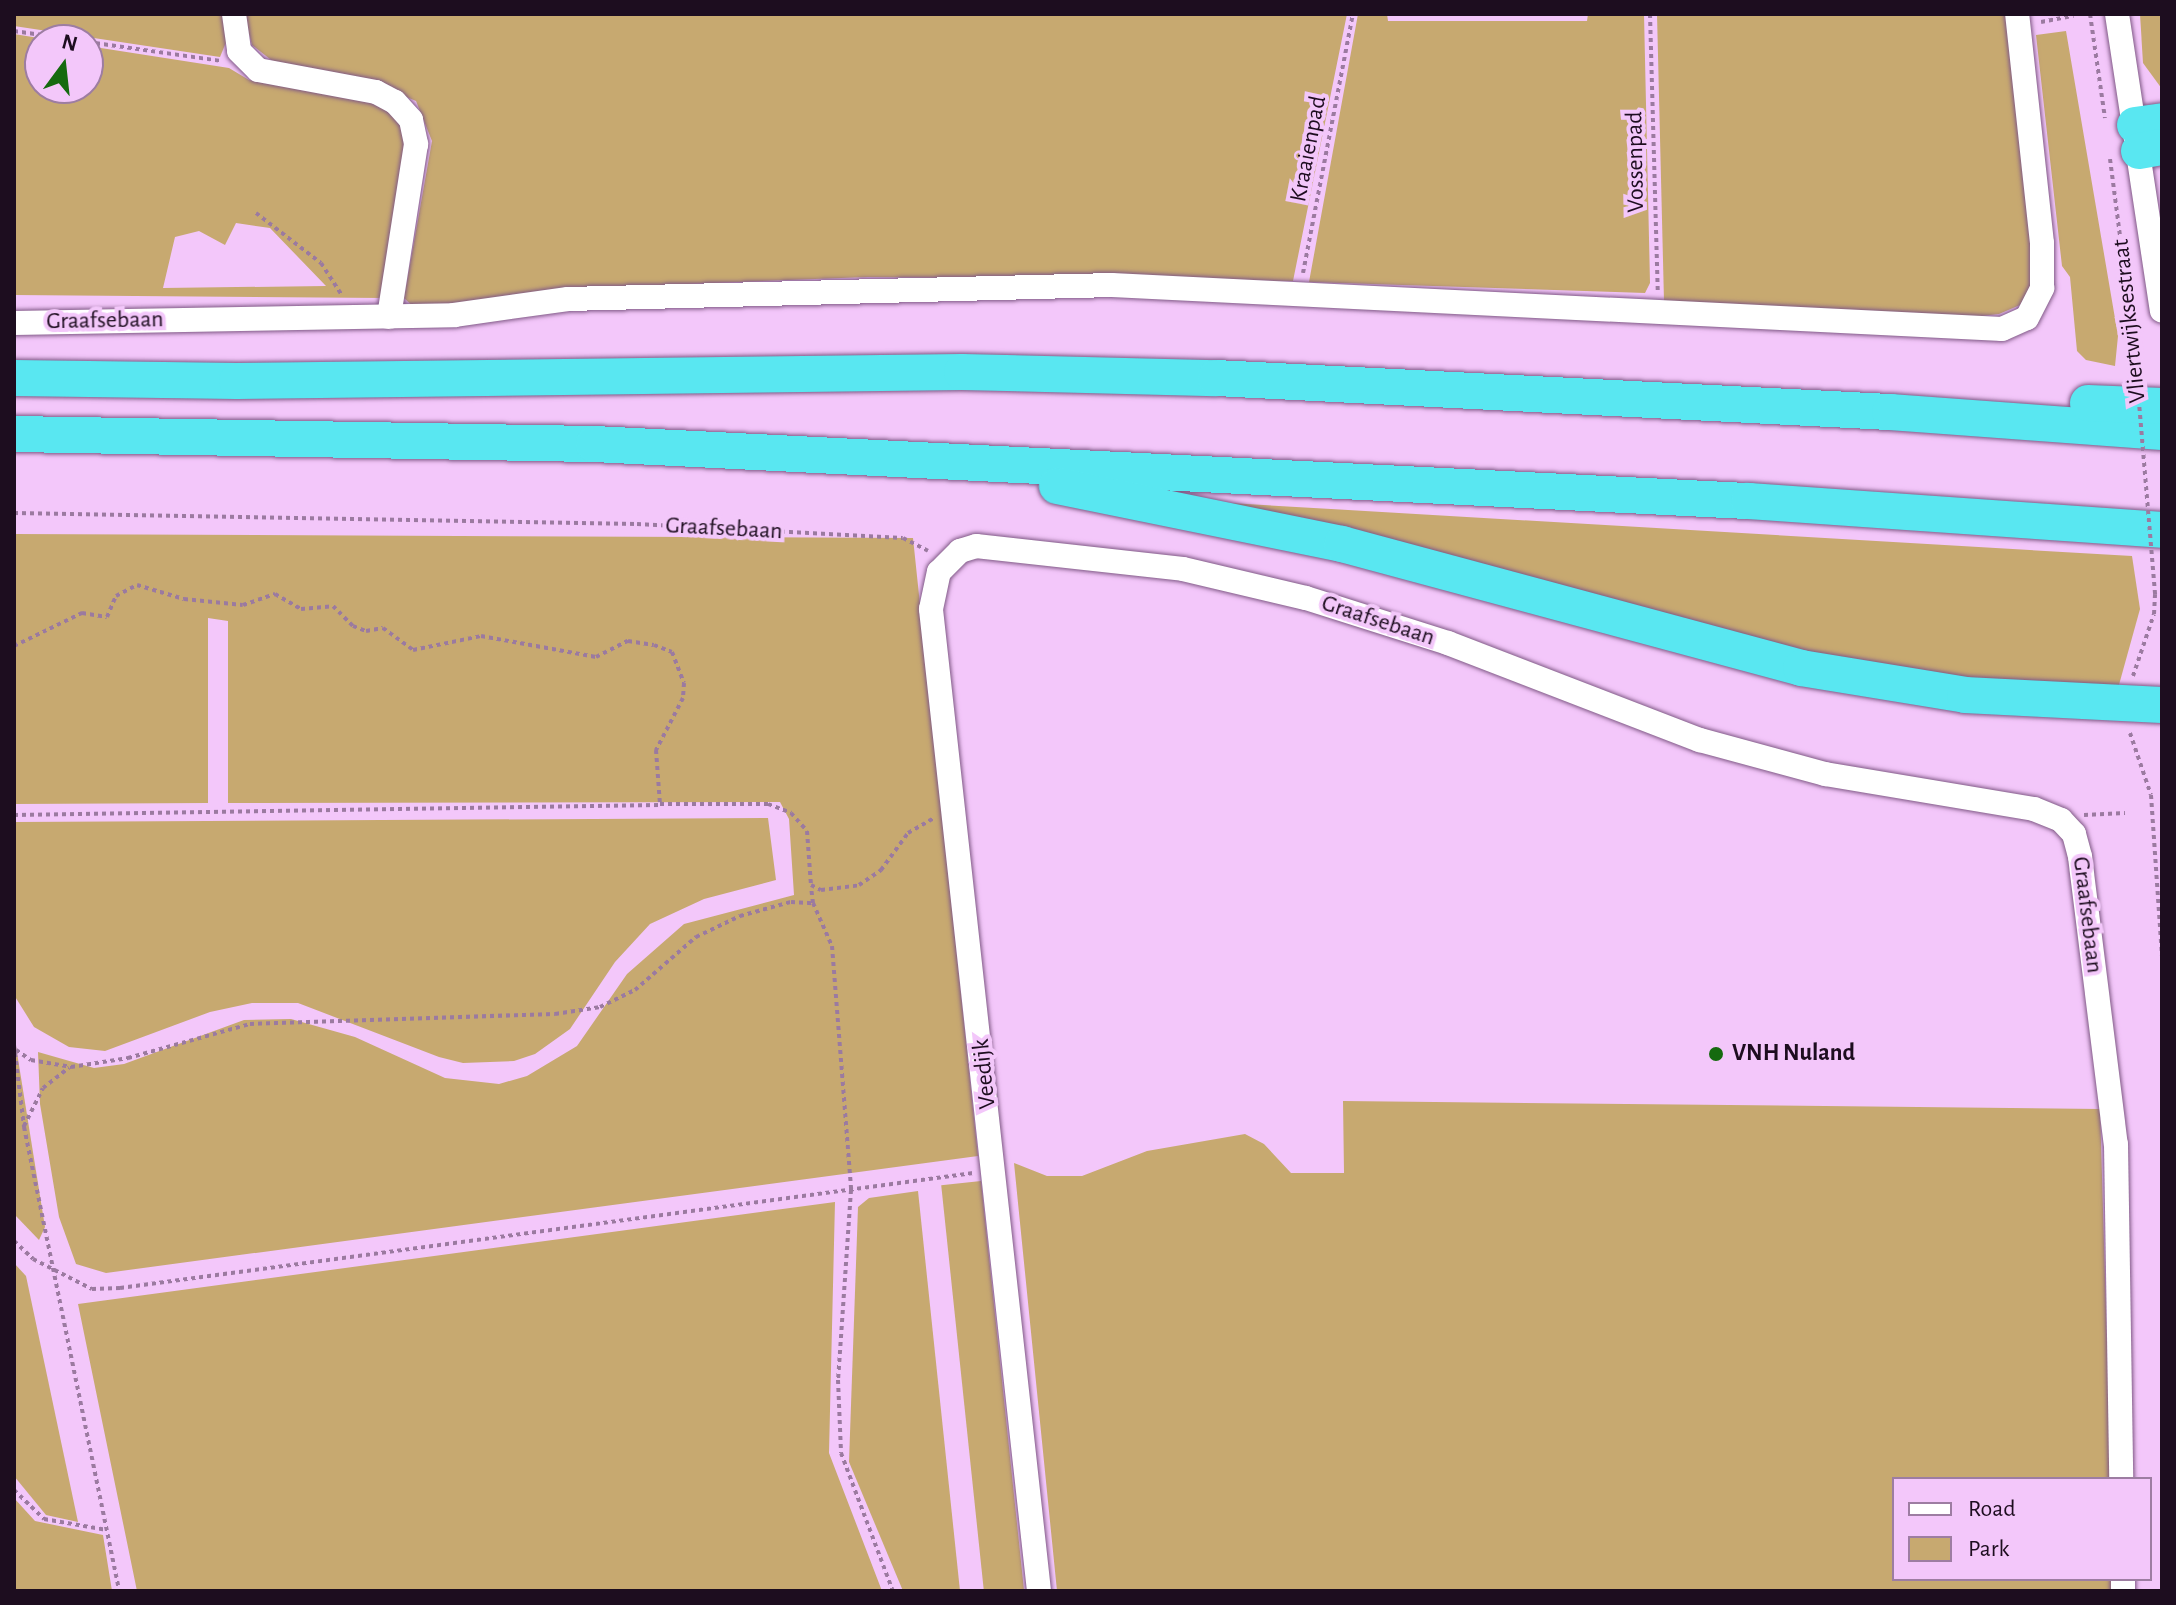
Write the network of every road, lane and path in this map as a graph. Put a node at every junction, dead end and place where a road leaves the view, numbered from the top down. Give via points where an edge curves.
1 (234, 14) edge
2 (1353, 14) edge
3 (1650, 14) edge
4 (2090, 14) edge
5 (2117, 14) edge
6 (2073, 16) dead end
7 (2018, 20) edge
8 (104, 44) edge
9 (247, 62) junction
10 (2136, 136) edge
11 (256, 213) dead end
12 (1300, 291) junction
13 (1658, 310) junction
14 (2162, 311) edge
15 (357, 317) junction
16 (389, 317) junction
17 (14, 323) edge
18 (14, 378) edge
19 (2162, 406) edge
20 (1890, 412) junction
21 (2162, 432) edge
22 (14, 434) edge
23 (958, 463) junction
24 (14, 513) edge
25 (2162, 530) edge
26 (947, 561) junction
27 (14, 646) edge
28 (2146, 705) edge
29 (660, 804) junction
30 (956, 813) junction
31 (2125, 813) dead end
32 (14, 815) edge
33 (2068, 827) junction
34 (811, 885) junction
35 (813, 903) junction
36 (2162, 957) edge
37 (15, 1047) edge
38 (71, 1067) junction
39 (24, 1127) junction
40 (996, 1170) junction
41 (851, 1190) junction
42 (14, 1241) edge
43 (55, 1266) junction
44 (2121, 1477) edge
45 (14, 1490) edge
46 (107, 1530) junction
47 (119, 1591) edge
48 (893, 1591) edge
49 (1039, 1591) edge

1 - 9 street via 235,34
2 - 12 path, Kraaienpad
3 - 13 path, Vossenpad
4 - 10 path, Vliertwijksestraat
5 - 10 street, Vliertwijksestraat
6 - 7 path
7 - 13 street, Graafsebaan via 2042,288 2027,318 2002,329 1965,330
8 - 9 path
9 - 16 street via 272,75 376,92 395,102 411,120 416,144
10 - 14 street, Vliertwijksestraat
10 - 28 path, Vliertwijksestraat, bridge via 2134,343 2155,594
11 - 15 path via 321,263
12 - 13 street, Graafsebaan
12 - 16 street, Graafsebaan via 1112,285 835,291 568,299 454,315
15 - 16 street, Graafsebaan
15 - 17 street, Graafsebaan
18 - 20 highway via 978,372 1417,386
19 - 20 highway via 2064,401
20 - 21 highway
22 - 23 highway via 594,444
23 - 25 highway via 1749,501
23 - 28 highway via 1342,544 1801,668 1965,695
24 - 26 path, Graafsebaan via 699,527 903,538
26 - 30 street, Veedijk via 936,580 931,609
26 - 33 street, Graafsebaan via 960,551 998,545 1183,569 1306,598 1448,643 1700,740 1825,774 2048,812
27 - 29 path via 82,613 107,617 116,596 137,585 184,599 243,605 275,594 301,609 333,606 353,626 366,631 383,628 413,650 481,636 596,657 628,641 654,645 672,652 684,683 683,698 656,750
28 - 36 path, Vliertwijksestraat via 2133,750 2151,795
29 - 32 path
29 - 34 path via 768,804 791,813 807,831
30 - 34 path via 926,820 908,833 881,870 859,885 841,890
30 - 40 street, Veedijk
31 - 33 path via 2093,811
33 - 44 street, Graafsebaan via 2080,857 2116,1144
34 - 35 path
35 - 38 path via 791,902 740,916 696,937 635,990 600,1007 555,1014 250,1024 128,1058
35 - 41 path via 832,946
37 - 38 path via 31,1060
37 - 39 path
38 - 39 path via 43,1088
39 - 43 path
40 - 41 path
40 - 49 street, Veedijk
41 - 43 path via 120,1288 92,1289
41 - 48 path via 838,1380 841,1453
42 - 43 path via 33,1259
43 - 46 path
45 - 46 path via 44,1519
46 - 47 path

